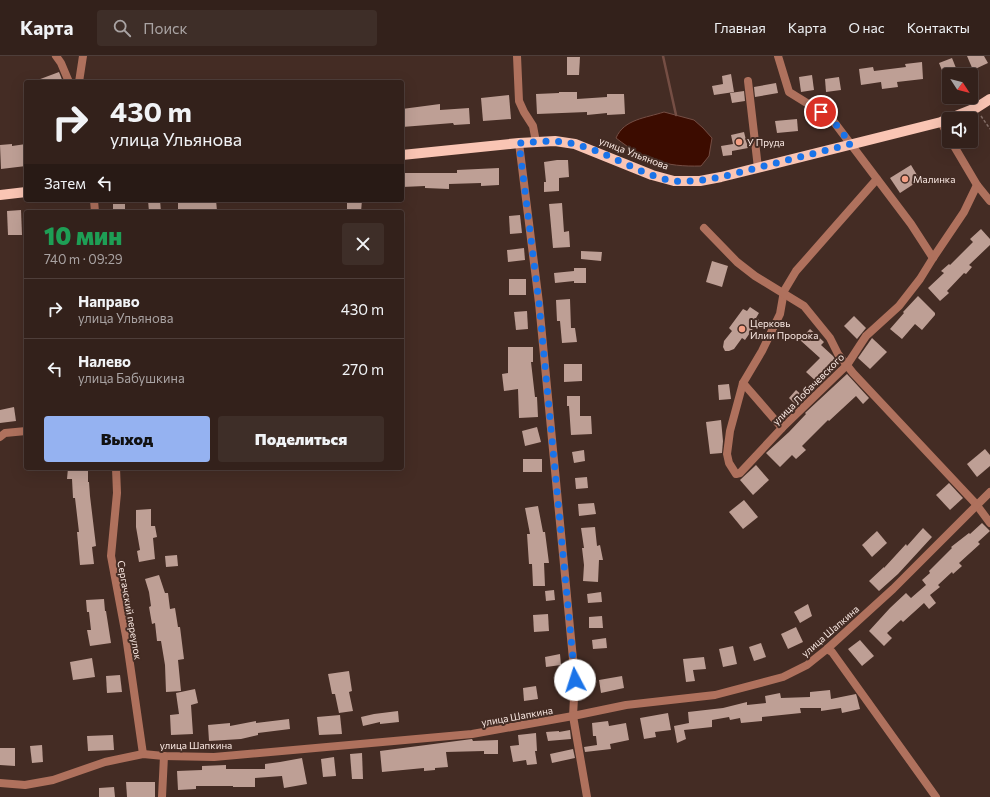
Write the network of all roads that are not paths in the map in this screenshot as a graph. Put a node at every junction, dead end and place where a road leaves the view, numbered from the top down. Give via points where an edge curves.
1 (56, 56) edge
2 (83, 56) edge
3 (516, 56) edge
4 (778, 56) edge
5 (68, 80) edge
6 (79, 80) edge
7 (748, 81) dead end
8 (990, 99) edge
9 (941, 122) joint
10 (536, 142) junction
11 (519, 143) junction
12 (851, 144) junction
13 (955, 148) edge
14 (404, 155) edge
15 (758, 168) junction
16 (877, 179) junction
17 (977, 185) junction
18 (24, 192) edge
19 (0, 195) edge
20 (990, 201) edge
21 (704, 228) dead end
22 (933, 258) junction
23 (783, 294) junction
24 (847, 366) junction
25 (743, 383) junction
26 (782, 428) junction
27 (24, 431) edge
28 (0, 437) edge
29 (116, 470) edge
30 (990, 492) edge
31 (976, 504) junction
32 (990, 523) edge
33 (827, 649) junction
34 (573, 716) junction
35 (143, 754) junction
36 (164, 756) junction
37 (0, 783) edge
38 (162, 797) edge
39 (587, 797) edge
40 (936, 797) edge

1 - 5 street
2 - 6 street
3 - 10 street via 519,101 533,126
4 - 12 street via 789,92 831,118
7 - 15 street
8 - 9 main road, улица Ульянова via 976,108
9 - 12 main road, улица Ульянова
10 - 11 main road, улица Ульянова
10 - 15 main road, улица Ульянова via 575,144 652,175 674,181 700,181
11 - 14 main road, улица Ульянова
11 - 34 street via 539,303 574,672
12 - 15 main road, улица Ульянова
12 - 16 street
13 - 17 street
16 - 22 street
16 - 23 street via 796,271
17 - 20 street
17 - 22 street, улица Лобачевского via 964,212
18 - 19 main road
21 - 23 street via 737,262
22 - 24 street, улица Лобачевского via 899,306 866,336
23 - 24 street via 804,306 830,338
23 - 25 street via 780,314
24 - 26 street, улица Лобачевского
24 - 31 street
25 - 26 street
25 - 26 street, улица Лобачевского via 730,431 727,454 736,474 740,473
27 - 28 street via 5,433
29 - 35 street, Сергачский переулок via 117,493 111,556 126,636
30 - 31 street, улица Шапкина
31 - 32 street
31 - 33 street, улица Шапкина via 893,590
33 - 34 street, улица Шапкина via 807,665 783,677 723,693 626,705
33 - 40 street via 832,652
34 - 36 street, улица Шапкина via 472,734 214,757
34 - 39 street
35 - 36 street, улица Шапкина
35 - 37 street, улица Шапкина via 105,762 53,780 26,785
36 - 38 street

